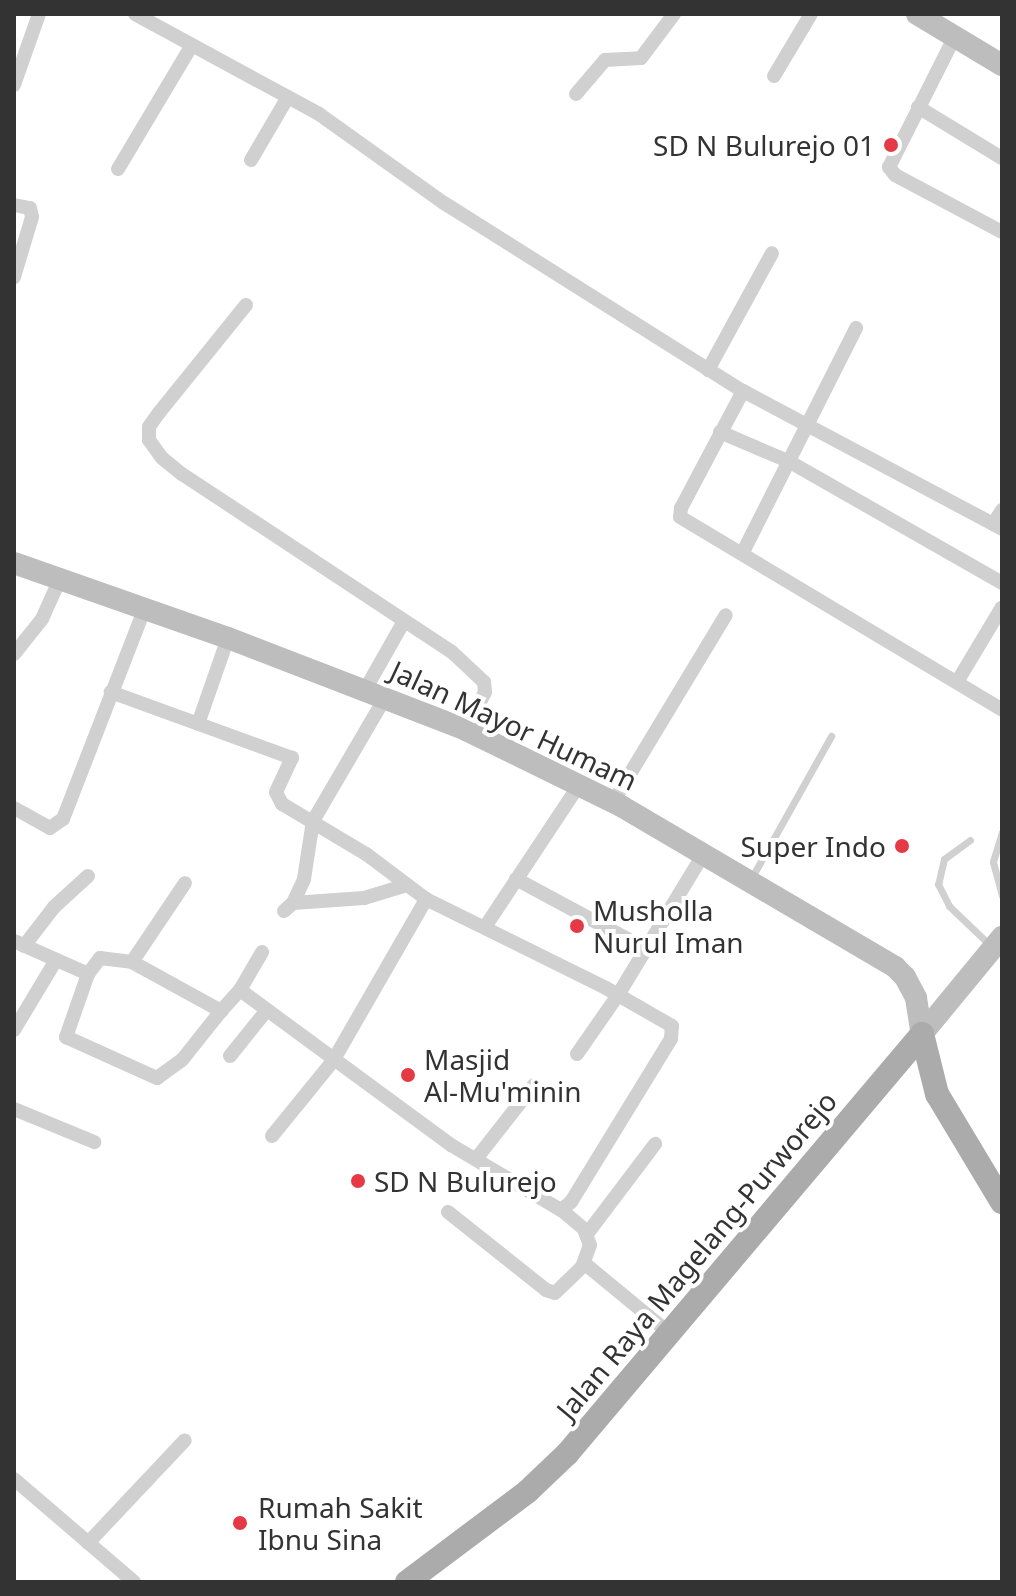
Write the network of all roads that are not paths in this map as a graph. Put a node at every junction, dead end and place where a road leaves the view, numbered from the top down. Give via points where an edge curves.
1 (39, 14) edge
2 (135, 14) edge
3 (674, 14) edge
4 (811, 14) edge
5 (917, 14) edge
6 (955, 36) junction
7 (192, 45) junction
8 (1002, 65) edge
9 (774, 76) dead end
10 (14, 85) edge
11 (576, 94) dead end
12 (288, 97) junction
13 (918, 107) junction
14 (1002, 158) edge
15 (251, 160) dead end
16 (118, 169) dead end
17 (14, 205) edge
18 (1002, 232) edge
19 (772, 253) dead end
20 (14, 277) edge
21 (246, 305) dead end
22 (856, 328) dead end
23 (708, 370) junction
24 (743, 391) junction
25 (806, 426) junction
26 (720, 432) junction
27 (790, 462) junction
28 (1002, 510) edge
29 (998, 527) edge
30 (743, 552) junction
31 (14, 563) edge
32 (60, 579) junction
33 (1002, 583) edge
34 (1002, 607) edge
35 (144, 610) junction
36 (726, 615) dead end
37 (404, 621) junction
38 (228, 638) junction
39 (15, 650) edge
40 (957, 682) junction
41 (111, 692) junction
42 (375, 694) junction
43 (1002, 710) edge
44 (198, 724) junction
45 (466, 730) junction
46 (831, 736) dead end
47 (579, 785) junction
48 (613, 802) junction
49 (14, 808) edge
50 (313, 821) junction
51 (1002, 832) edge
52 (970, 840) dead end
53 (704, 853) junction
54 (88, 876) dead end
55 (516, 879) junction
56 (751, 879) junction
57 (185, 883) dead end
58 (407, 885) junction
59 (1002, 896) edge
60 (426, 899) junction
61 (485, 927) junction
62 (998, 942) edge
63 (19, 944) edge
64 (646, 949) junction
65 (262, 952) dead end
66 (56, 960) junction
67 (132, 962) junction
68 (88, 974) junction
69 (240, 990) junction
70 (618, 995) junction
71 (267, 1010) junction
72 (221, 1011) junction
73 (14, 1030) edge
74 (922, 1034) junction
75 (577, 1054) dead end
76 (230, 1056) dead end
77 (333, 1061) junction
78 (534, 1085) dead end
79 (14, 1109) edge
80 (272, 1136) dead end
81 (94, 1142) dead end
82 (655, 1144) dead end
83 (476, 1159) junction
84 (1002, 1202) edge
85 (561, 1210) junction
86 (448, 1212) dead end
87 (587, 1234) junction
88 (584, 1263) junction
89 (669, 1333) junction
90 (185, 1440) dead end
91 (14, 1479) edge
92 (88, 1543) junction
93 (134, 1582) edge
94 (407, 1582) edge

1 - 10 street
2 - 7 street
3 - 11 street via 641,58 605,60
4 - 9 street
5 - 6 main road
6 - 8 main road
6 - 13 street
7 - 12 street
7 - 16 street
12 - 15 street
12 - 23 street
13 - 14 street
13 - 18 street via 890,171
17 - 20 street via 30,208 32,217
19 - 23 street
21 - 37 street via 158,414 149,427 149,440 182,474
22 - 25 street
23 - 24 street
24 - 25 street
24 - 26 street
25 - 27 street
25 - 29 street
26 - 27 street
26 - 30 street via 679,515
27 - 30 street
27 - 33 street
28 - 29 street
30 - 40 street
31 - 32 main road, Jalan Mayor Humam
32 - 35 main road, Jalan Mayor Humam
32 - 39 street via 42,619
34 - 40 street
35 - 38 main road, Jalan Mayor Humam
35 - 41 street
36 - 48 street
37 - 42 street
37 - 45 street via 452,652 484,682 485,692
38 - 42 main road, Jalan Mayor Humam
38 - 44 street
40 - 43 street
41 - 44 street
41 - 49 street via 59,825 42,825
42 - 45 main road, Jalan Mayor Humam
42 - 50 street
44 - 50 street via 292,758 276,795
45 - 47 main road, Jalan Mayor Humam
46 - 56 lane
47 - 48 main road, Jalan Mayor Humam
47 - 55 street
48 - 53 main road, Jalan Mayor Humam
50 - 58 street
50 - 58 street via 309,862 289,907 364,898
51 - 59 lane via 993,862
52 - 62 lane via 944,859 938,884 949,906
53 - 56 main road, Jalan Mayor Humam
53 - 64 street
54 - 63 street
55 - 61 street
55 - 64 street
56 - 74 main road, Jalan Mayor Humam via 895,967 916,998
57 - 67 street
58 - 60 street
60 - 61 street
60 - 77 street
61 - 70 street
62 - 74 main road, Jalan Raya Magelang-Purworejo
63 - 66 street
64 - 70 street
65 - 69 street
66 - 68 street
66 - 73 street
67 - 68 street via 100,958
67 - 72 street
68 - 72 street via 66,1037 157,1078 182,1060
69 - 71 street
69 - 72 street
70 - 75 street
70 - 85 street via 672,1026 671,1039 571,1202
71 - 76 street
71 - 77 street
74 - 84 main road via 937,1094
74 - 89 main road, Jalan Raya Magelang-Purworejo
77 - 80 street
77 - 83 street
78 - 83 street
79 - 81 street
82 - 87 street
83 - 85 street
85 - 87 street
86 - 88 street via 551,1293 559,1292
87 - 88 street via 590,1245
88 - 89 street
89 - 94 main road, Jalan Raya Magelang-Purworejo via 567,1454 528,1491
90 - 92 street
91 - 92 street
92 - 93 street

